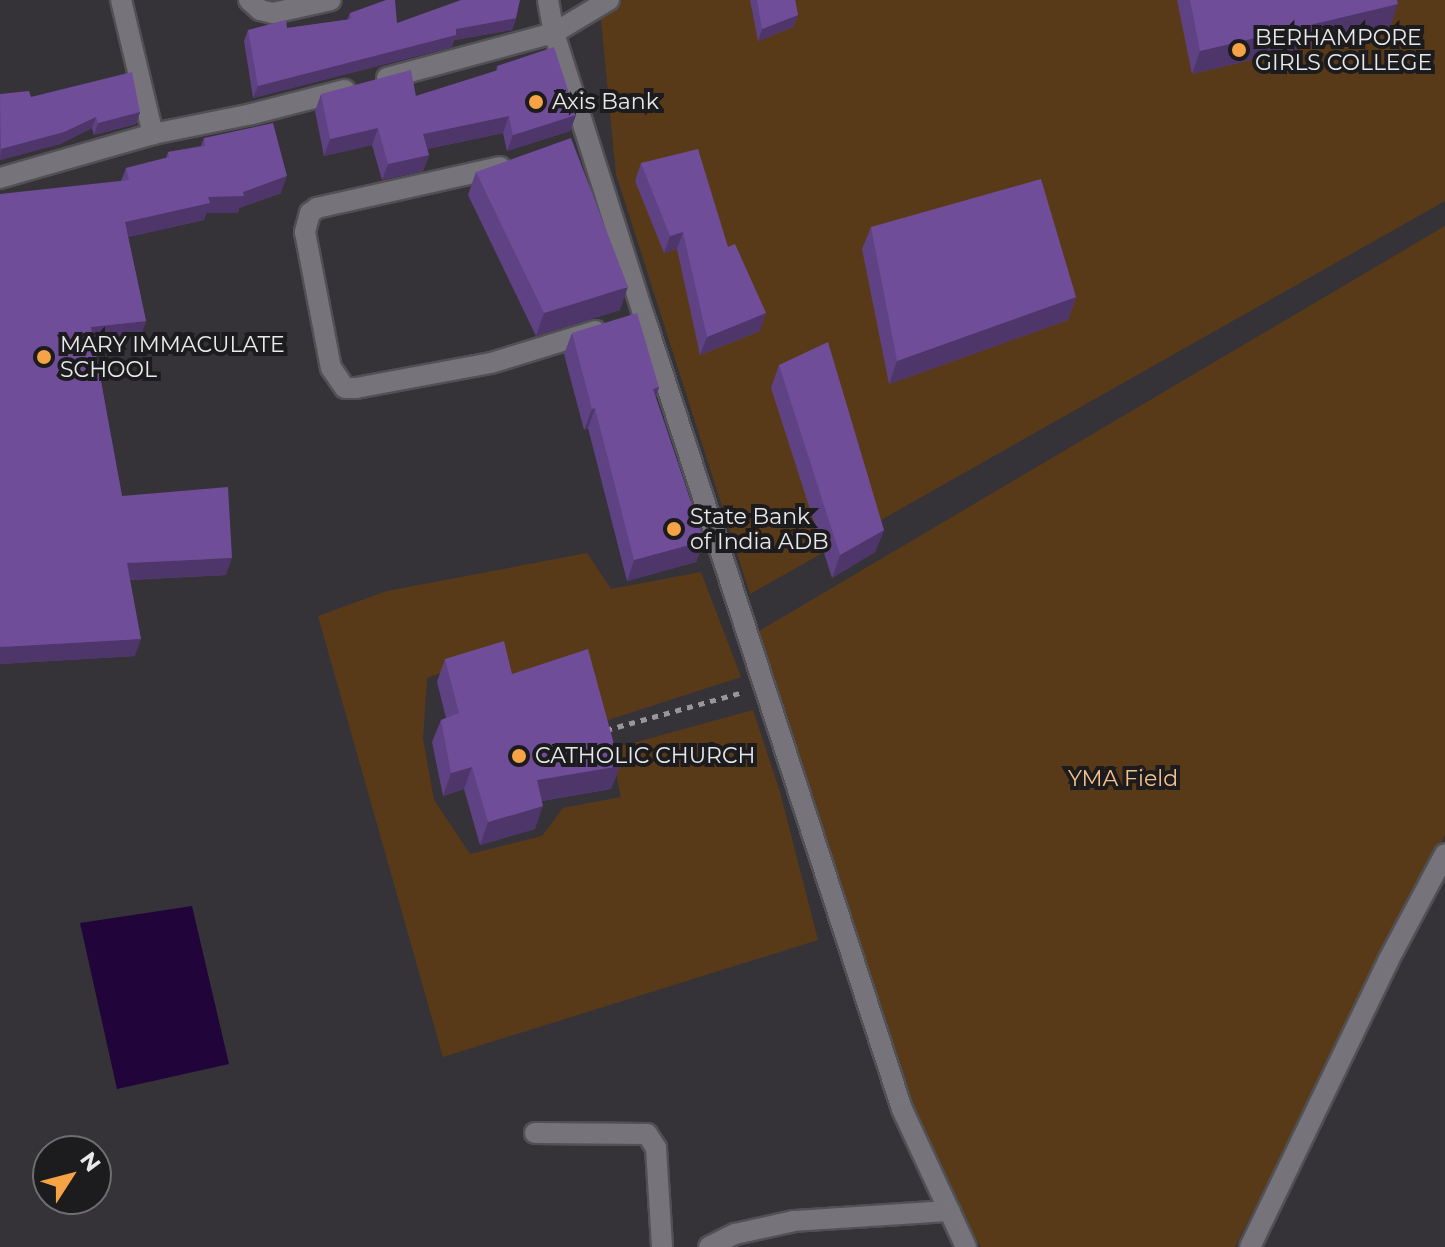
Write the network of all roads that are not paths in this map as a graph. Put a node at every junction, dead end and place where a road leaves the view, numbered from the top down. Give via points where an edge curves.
1 (121, 0) edge
2 (249, 0) edge
3 (331, 0) edge
4 (548, 0) edge
5 (609, 0) edge
6 (554, 33) junction
7 (153, 134) junction
8 (518, 161) edge
9 (0, 178) edge
10 (629, 321) junction
11 (1445, 854) edge
12 (535, 1133) dead end
13 (950, 1211) junction
14 (662, 1247) edge
15 (709, 1247) edge
16 (966, 1247) edge
17 (1250, 1247) edge

1 - 7 street
2 - 3 street via 273,13
4 - 6 street
5 - 6 street
6 - 7 street via 252,114
6 - 10 street
7 - 9 street
8 - 10 street via 310,213 305,232 331,368 345,388 356,388 491,363
10 - 13 street via 763,686 902,1109
11 - 17 street
12 - 14 street via 647,1134 656,1148
13 - 15 street via 794,1221 735,1234
13 - 16 street

